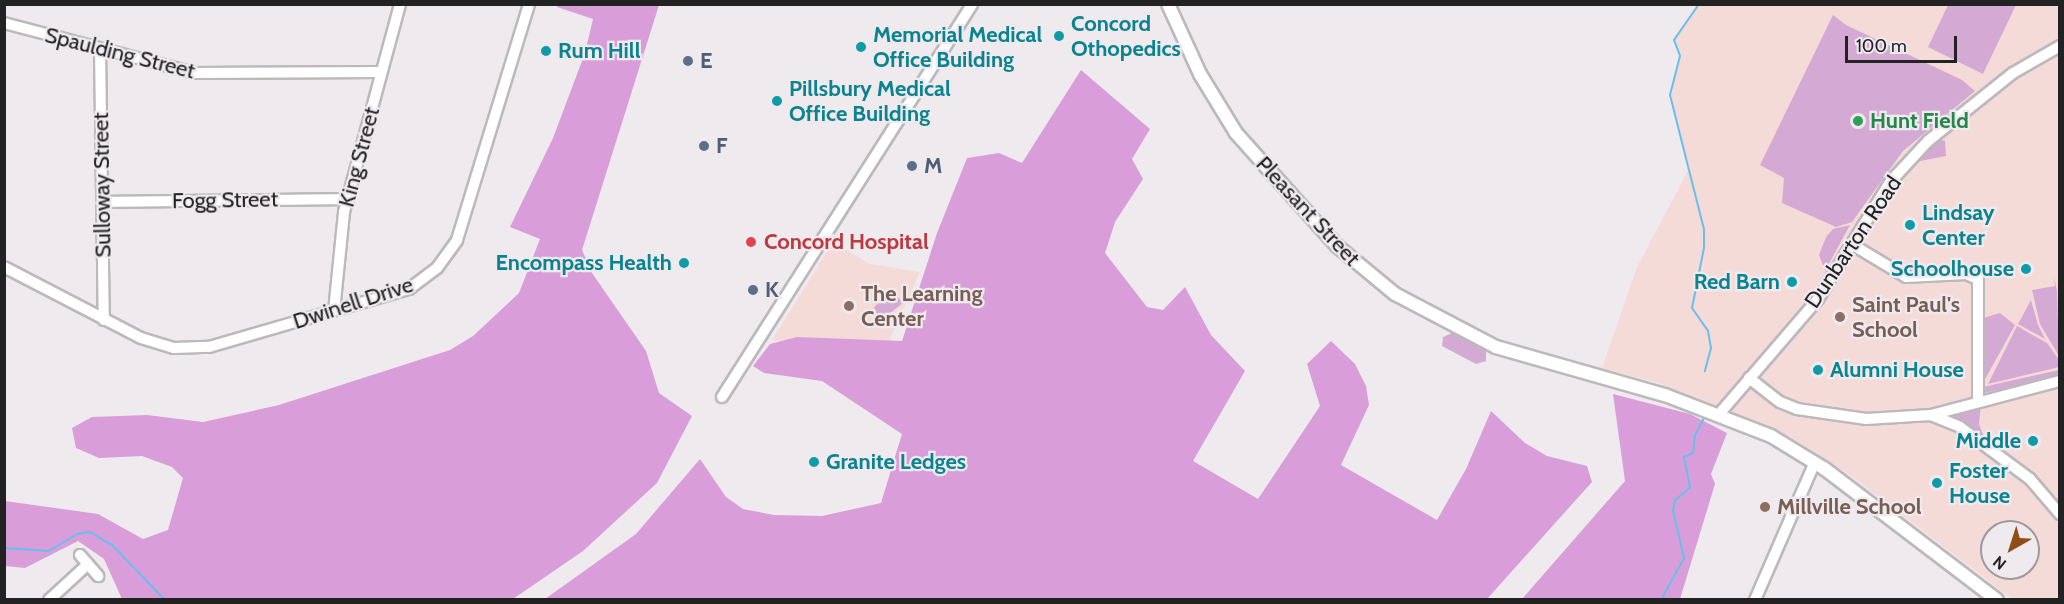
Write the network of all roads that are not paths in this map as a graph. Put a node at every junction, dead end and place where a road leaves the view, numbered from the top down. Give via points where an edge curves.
1 (400, 4) edge
2 (529, 4) edge
3 (972, 4) edge
4 (1168, 4) edge
5 (4, 23) edge
6 (2060, 46) edge
7 (100, 49) junction
8 (381, 72) junction
9 (348, 199) junction
10 (102, 202) junction
11 (1853, 245) junction
12 (4, 267) edge
13 (334, 311) junction
14 (104, 320) junction
15 (1749, 378) junction
16 (2060, 381) edge
17 (722, 397) dead end
18 (1978, 401) junction
19 (1720, 413) junction
20 (1932, 415) junction
21 (1815, 462) junction
22 (2060, 514) edge
23 (80, 555) dead end
24 (88, 564) junction
25 (98, 576) dead end
26 (49, 600) edge
27 (1755, 600) edge
28 (1997, 600) edge

1 - 8 street, King Street
2 - 13 street, Dwinell Drive via 457,240 448,255 409,289
3 - 17 street
4 - 19 main road, Pleasant Street via 1206,84 1236,133 1337,246 1381,284 1443,322 1496,347
5 - 7 street, Spaulding Street
6 - 11 street, Dunbarton Road via 2013,73 1928,141 1891,181
7 - 8 street, Spaulding Street via 213,75
7 - 10 street, Sulloway Street
8 - 9 street, King Street
9 - 10 street, Fogg Street
9 - 13 street, King Street via 340,230
10 - 14 street, Sulloway Street
11 - 15 street, Dunbarton Road via 1818,299
11 - 18 street via 1906,278 1966,274 1978,279
12 - 14 street, Dwinell Drive
13 - 14 street, Dwinell Drive via 191,349 157,344
15 - 19 street, Dunbarton Road
15 - 20 street via 1780,402 1810,412 1875,419
16 - 18 street
18 - 20 street
19 - 21 main road, Pleasant Street
20 - 22 street via 1960,427 2003,457 2043,491
21 - 27 street
21 - 28 main road, Pleasant Street
23 - 24 street
24 - 25 street
24 - 26 street

